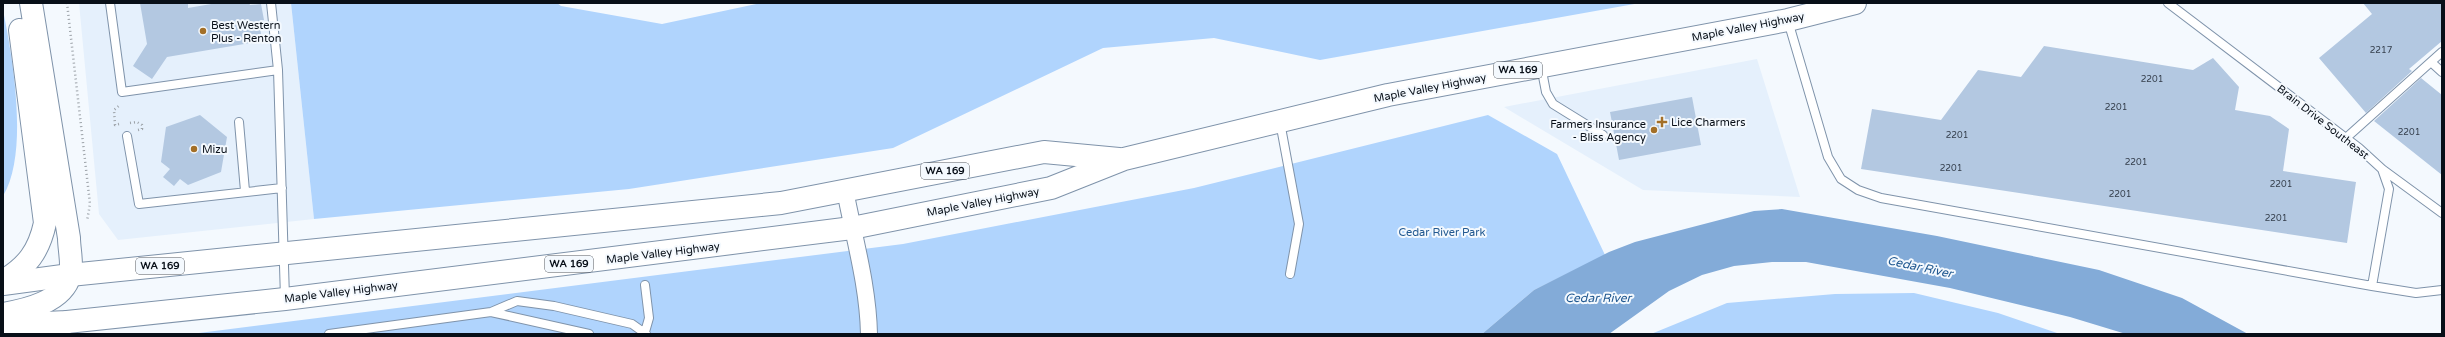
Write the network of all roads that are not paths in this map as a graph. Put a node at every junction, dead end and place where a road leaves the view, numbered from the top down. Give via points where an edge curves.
1 (16, 3) edge
2 (31, 3) edge
3 (110, 3) edge
4 (271, 3) edge
5 (1855, 3) edge
6 (2168, 3) edge
7 (1788, 20) junction
8 (2442, 52) edge
9 (2431, 62) junction
10 (1541, 66) junction
11 (278, 70) junction
12 (2442, 72) edge
13 (1280, 121) junction
14 (239, 122) dead end
15 (1603, 135) dead end
16 (127, 136) dead end
17 (2346, 138) junction
18 (1124, 159) junction
19 (2382, 169) junction
20 (282, 188) junction
21 (845, 190) junction
22 (245, 191) junction
23 (2442, 213) edge
24 (852, 228) junction
25 (283, 253) junction
26 (1290, 274) dead end
27 (70, 275) junction
28 (3, 283) edge
29 (645, 284) dead end
30 (2372, 286) junction
31 (2442, 290) edge
32 (285, 299) junction
33 (491, 312) junction
34 (3, 314) edge
35 (66, 322) junction
36 (3, 325) edge
37 (645, 333) edge
38 (43, 334) edge
39 (329, 334) edge
40 (589, 334) edge
41 (869, 334) edge

1 - 28 main road via 45,223 42,239 29,261
2 - 27 main road via 69,238
3 - 11 lane via 122,92
4 - 11 lane
5 - 7 main road, Maple Valley Highway / WA 169
6 - 17 lane, Brain Drive Southeast
7 - 10 main road, Maple Valley Highway / WA 169
7 - 30 lane via 1828,157 1841,179 1858,190 1881,198
8 - 9 lane
9 - 12 lane
9 - 17 lane
10 - 13 main road, Maple Valley Highway / WA 169 via 1388,95
10 - 15 lane via 1546,92 1553,104
11 - 20 lane
13 - 18 main road, Maple Valley Highway / WA 169
13 - 26 lane via 1299,224
14 - 22 lane
16 - 22 lane via 139,204
17 - 19 lane, Brain Drive Southeast
18 - 21 main road, Maple Valley Highway / WA 169 via 1044,152
18 - 24 main road, Maple Valley Highway / WA 169 via 1051,188
19 - 23 lane
19 - 30 lane, Brain Drive Southeast via 2389,189
20 - 22 lane
20 - 25 lane
21 - 24 street
21 - 25 main road, Maple Valley Highway / WA 169 via 781,203
24 - 32 main road, Maple Valley Highway / WA 169
24 - 41 street via 862,272
25 - 27 main road, Maple Valley Highway / WA 169
25 - 32 lane
27 - 28 main road, Maple Valley Highway / WA 169
27 - 34 main road via 63,290 41,304
29 - 37 lane via 649,318
30 - 31 lane via 2416,293
32 - 35 main road, Maple Valley Highway / WA 169
33 - 37 lane via 518,301 554,306 632,324
33 - 39 lane
33 - 40 lane
35 - 36 main road, Maple Valley Highway / WA 169
35 - 38 main road

